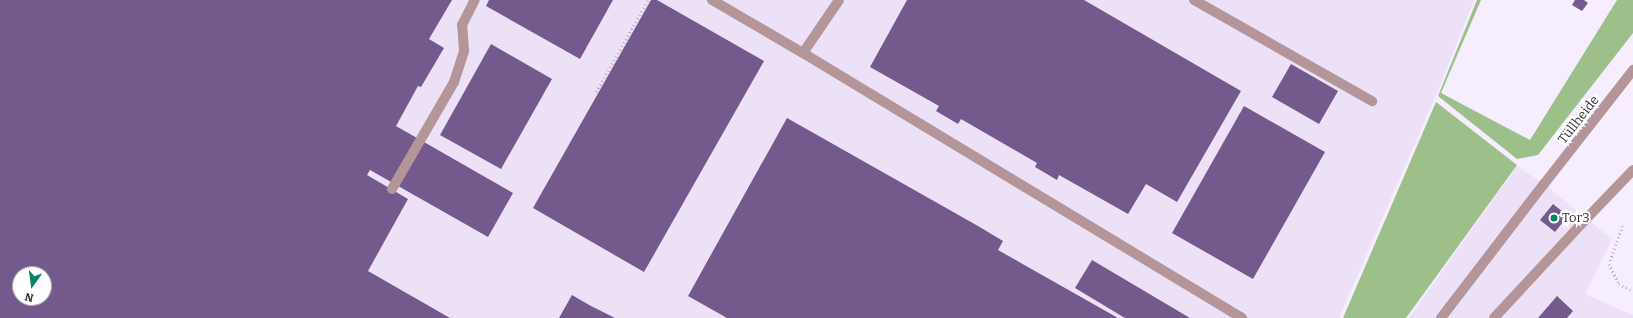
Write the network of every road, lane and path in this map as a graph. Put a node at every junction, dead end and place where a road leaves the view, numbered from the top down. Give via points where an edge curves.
1 (476, 0) edge
2 (648, 0) edge
3 (712, 0) edge
4 (839, 0) edge
5 (1194, 0) edge
6 (803, 52) junction
7 (1633, 70) edge
8 (596, 92) dead end
9 (1372, 101) dead end
10 (1633, 170) edge
11 (392, 189) dead end
12 (1624, 226) dead end
13 (1633, 291) edge
14 (1242, 318) edge
15 (1441, 318) edge
16 (1494, 318) edge

1 - 11 street via 462,25 464,51 454,82
2 - 8 path
3 - 6 street
4 - 6 street
5 - 9 street
6 - 14 street
7 - 15 street, Tüllheide
10 - 16 street
12 - 13 path via 1609,264 1619,284

